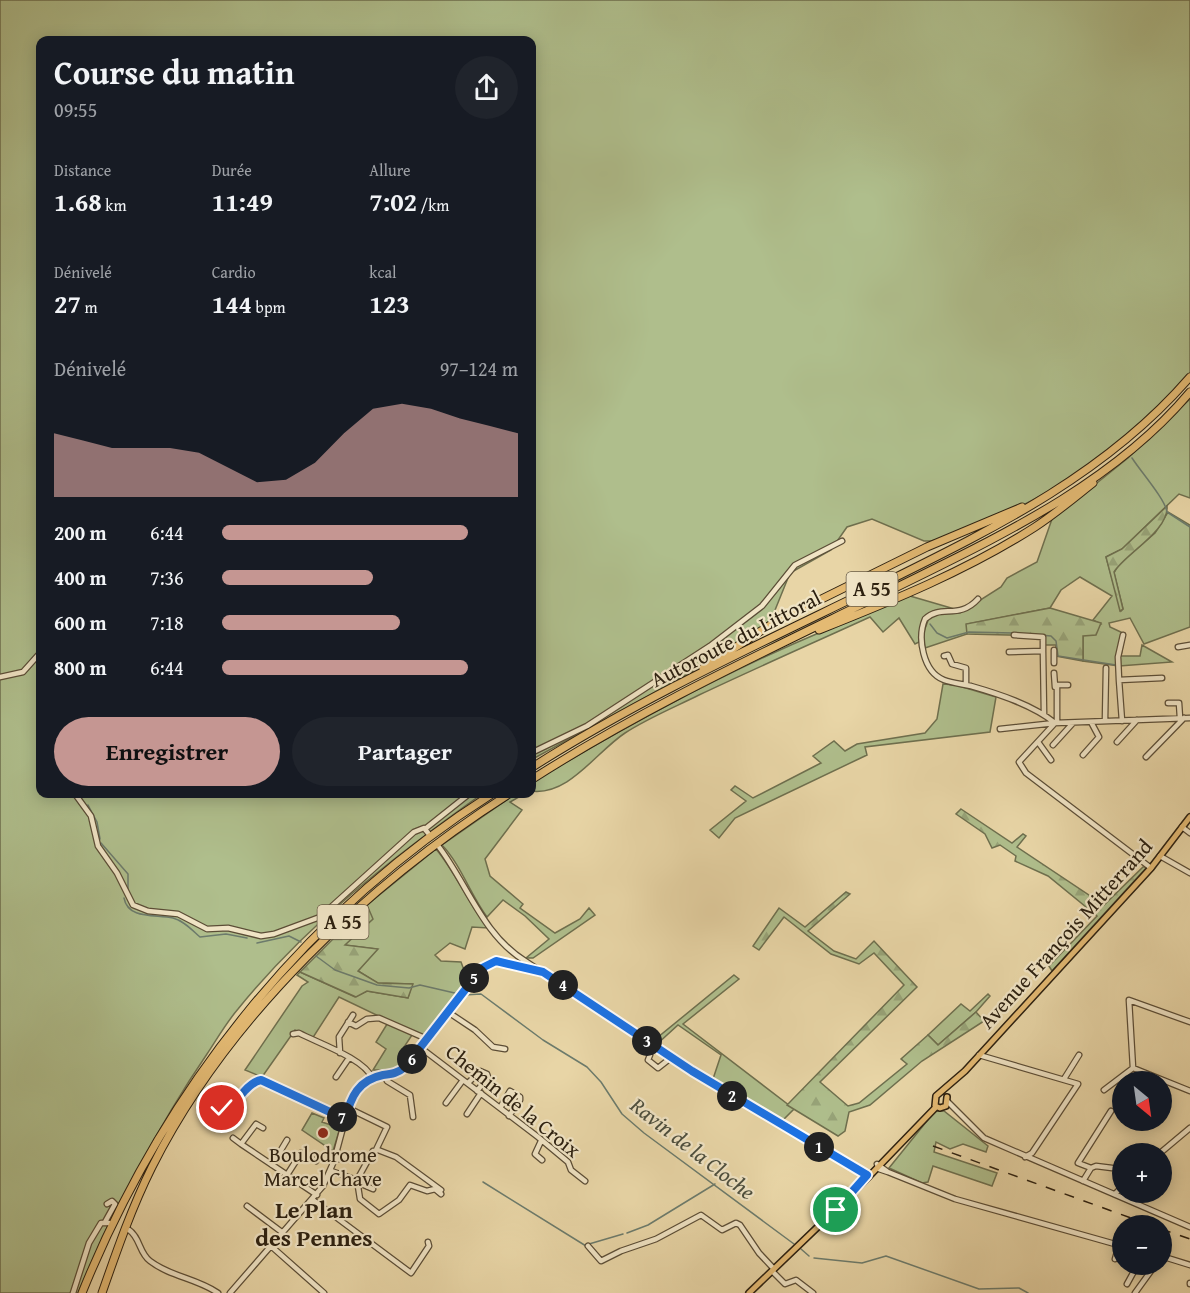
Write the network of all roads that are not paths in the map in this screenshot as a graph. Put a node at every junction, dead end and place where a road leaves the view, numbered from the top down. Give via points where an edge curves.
1 (1190, 377) edge
2 (1190, 392) edge
3 (1176, 408) junction
4 (1085, 473) junction
5 (842, 541) dead end
6 (978, 599) dead end
7 (1014, 635) dead end
8 (1123, 635) dead end
9 (1190, 645) edge
10 (1178, 646) dead end
11 (1054, 650) dead end
12 (1043, 651) junction
13 (1009, 652) dead end
14 (944, 656) dead end
15 (36, 657) edge
16 (1043, 657) junction
17 (1054, 657) junction
18 (1054, 663) dead end
19 (1106, 668) dead end
20 (1054, 673) dead end
21 (718, 676) junction
22 (0, 677) edge
23 (1162, 678) dead end
24 (1043, 680) junction
25 (1054, 680) junction
26 (1119, 680) junction
27 (966, 685) junction
28 (1068, 685) dead end
29 (1054, 687) dead end
30 (1054, 697) dead end
31 (1168, 703) dead end
32 (1044, 704) junction
33 (1044, 714) junction
34 (1185, 718) edge
35 (614, 719) junction
36 (1137, 720) junction
37 (1105, 721) junction
38 (1122, 721) junction
39 (1091, 722) junction
40 (1056, 723) junction
41 (1073, 723) junction
42 (1000, 729) dead end
43 (1038, 742) junction
44 (1117, 742) dead end
45 (1053, 745) dead end
46 (536, 751) edge
47 (1083, 755) dead end
48 (1146, 757) dead end
49 (1051, 760) dead end
50 (536, 765) edge
51 (536, 777) edge
52 (78, 798) edge
53 (464, 798) edge
54 (487, 798) edge
55 (503, 798) edge
56 (1190, 817) edge
57 (1182, 827) junction
58 (1190, 833) edge
59 (439, 847) dead end
60 (1160, 856) junction
61 (1151, 868) junction
62 (1190, 873) edge
63 (534, 969) junction
64 (448, 1012) junction
65 (345, 1013) dead end
66 (351, 1018) junction
67 (1190, 1022) edge
68 (293, 1034) dead end
69 (427, 1039) junction
70 (647, 1041) junction
71 (421, 1048) junction
72 (505, 1049) dead end
73 (340, 1053) junction
74 (980, 1054) junction
75 (1079, 1055) dead end
76 (672, 1057) junction
77 (349, 1058) junction
78 (1133, 1068) junction
79 (384, 1075) junction
80 (336, 1077) dead end
81 (372, 1078) junction
82 (1064, 1079) junction
83 (466, 1082) junction
84 (1104, 1090) dead end
85 (1190, 1090) edge
86 (479, 1092) junction
87 (945, 1098) junction
88 (446, 1103) dead end
89 (937, 1106) junction
90 (348, 1108) junction
91 (500, 1108) junction
92 (1111, 1111) dead end
93 (466, 1114) dead end
94 (509, 1116) junction
95 (414, 1117) dead end
96 (345, 1119) junction
97 (962, 1119) junction
98 (222, 1121) dead end
99 (263, 1128) dead end
100 (1190, 1129) edge
101 (233, 1138) dead end
102 (287, 1140) dead end
103 (541, 1141) junction
104 (1171, 1143) edge
105 (241, 1144) junction
106 (376, 1150) junction
107 (298, 1151) dead end
108 (345, 1156) dead end
109 (1028, 1158) junction
110 (542, 1160) dead end
111 (316, 1161) dead end
112 (334, 1161) junction
113 (272, 1165) junction
114 (878, 1165) junction
115 (1091, 1168) junction
116 (1112, 1168) dead end
117 (331, 1171) junction
118 (286, 1174) junction
119 (868, 1176) junction
120 (585, 1181) dead end
121 (1083, 1181) junction
122 (358, 1182) junction
123 (373, 1189) dead end
124 (1112, 1193) edge
125 (317, 1195) junction
126 (313, 1200) junction
127 (1135, 1203) edge
128 (107, 1204) dead end
129 (247, 1206) dead end
130 (1190, 1227) edge
131 (129, 1230) dead end
132 (283, 1233) junction
133 (428, 1242) dead end
134 (1112, 1243) edge
135 (271, 1246) junction
136 (588, 1246) dead end
137 (1172, 1259) edge
138 (1190, 1265) edge
139 (773, 1270) junction
140 (1132, 1275) edge
141 (1148, 1275) edge
142 (1127, 1284) dead end
143 (232, 1292) edge
144 (73, 1293) edge
145 (82, 1293) edge
146 (102, 1293) edge
147 (218, 1293) edge
148 (324, 1293) edge
149 (749, 1293) edge
150 (813, 1293) edge
151 (1135, 1293) edge

1 - 4 highway, Autoroute du Littoral / A 55 via 1141,428
2 - 3 highway, Autoroute du Littoral / A 55
3 - 21 highway, Autoroute du Littoral / A 55 via 1119,459 1032,516
3 - 21 highway via 1123,459 1024,534 917,589
4 - 35 highway, Autoroute du Littoral / A 55 via 990,529
4 - 35 highway via 997,519 927,547 775,622 720,659
5 - 46 street via 795,565 762,606 710,646 587,726
6 - 27 street via 958,612 930,615 922,632 923,651 932,669 942,680
7 - 12 street via 1042,637
8 - 26 street via 1118,657
9 - 10 street
11 - 17 street
12 - 13 street
12 - 16 street
14 - 27 street via 948,655 952,664 966,668
15 - 22 street via 23,672
16 - 17 street
16 - 24 street
17 - 18 street
19 - 37 street
20 - 25 street
21 - 51 highway, Autoroute du Littoral / A 55
23 - 26 street
24 - 25 street
24 - 32 street
25 - 29 street
26 - 38 street
27 - 33 street
28 - 40 street via 1057,685
30 - 32 street via 1054,707
31 - 34 street via 1179,703
32 - 33 street
33 - 40 street
34 - 36 street
34 - 48 street
35 - 50 highway, Autoroute du Littoral / A 55
36 - 38 street
36 - 44 street
37 - 38 street
37 - 39 street
39 - 41 street
39 - 47 street via 1099,737
40 - 41 street
40 - 42 street
40 - 43 street
41 - 45 street
43 - 49 street
43 - 61 street via 1019,762 1020,768
52 - 53 street via 91,816 98,846 132,904 148,911 178,914 203,928 233,928 261,936 320,917 414,832 427,831
54 - 145 highway, A 55 via 381,875 310,941 242,1016 157,1140
55 - 146 highway, A 55 via 388,882 317,947 251,1021 206,1081 153,1164
56 - 57 main road, Avenue François Mitterrand
57 - 58 street
57 - 60 main road, Avenue François Mitterrand
59 - 63 street via 484,920
60 - 61 main road, Avenue François Mitterrand
60 - 62 street
61 - 74 main road, Avenue François Mitterrand
63 - 64 street via 488,963
63 - 70 street
64 - 69 street
64 - 72 street via 493,1047
65 - 66 street
66 - 69 street via 357,1026 367,1019 382,1019
66 - 73 street via 338,1038
67 - 78 street via 1129,1000
68 - 73 street via 302,1034
69 - 71 street
70 - 76 street
70 - 76 street via 652,1065 658,1068
71 - 79 street via 403,1069
71 - 83 street, Chemin de la Croix
73 - 77 street
74 - 82 street
74 - 87 main road, Avenue François Mitterrand
75 - 82 street
76 - 119 street
77 - 80 street
77 - 81 street via 367,1068
78 - 84 street
78 - 85 street
79 - 81 street
79 - 95 street via 410,1095
81 - 90 street via 358,1088
82 - 109 street via 1078,1084
83 - 86 street, Chemin de la Croix
83 - 86 street via 480,1071 487,1074
83 - 88 street
86 - 91 street, Chemin de la Croix
86 - 93 street
87 - 89 main road
87 - 89 main road via 936,1095
87 - 97 street
89 - 97 street
89 - 114 main road
90 - 96 street
90 - 106 street via 387,1128
91 - 94 street, Chemin de la Croix
91 - 94 street via 510,1091 520,1097
92 - 115 street via 1078,1163
94 - 103 street, Chemin de la Croix
96 - 98 street via 259,1080 242,1093 230,1110 219,1108 214,1115
96 - 112 street
97 - 109 street via 984,1138
99 - 105 street via 256,1124
100 - 104 street
101 - 105 street
102 - 113 street
103 - 110 street via 535,1154
103 - 120 street, Chemin de la Croix
105 - 113 street
106 - 122 street
106 - 122 street via 396,1157 441,1192 410,1185 399,1200 379,1214 360,1199
107 - 118 street
108 - 112 street
109 - 121 street
111 - 118 street via 301,1153
112 - 117 street
113 - 118 street
114 - 119 main road
114 - 134 street via 955,1199
115 - 116 street
115 - 121 street
117 - 122 street
117 - 125 street
118 - 125 street
119 - 139 main road
121 - 124 street
122 - 123 street
125 - 126 street
126 - 132 street
126 - 133 street via 411,1273
127 - 130 street
128 - 144 street via 115,1204 107,1222 100,1224 89,1243
129 - 132 street
131 - 147 street via 152,1263 201,1281
132 - 135 street
135 - 143 street
135 - 148 street
136 - 139 street via 601,1261 654,1240 701,1215 722,1230 740,1225
137 - 138 street
139 - 149 main road
139 - 150 street via 785,1284 796,1280
140 - 142 street
141 - 151 street

